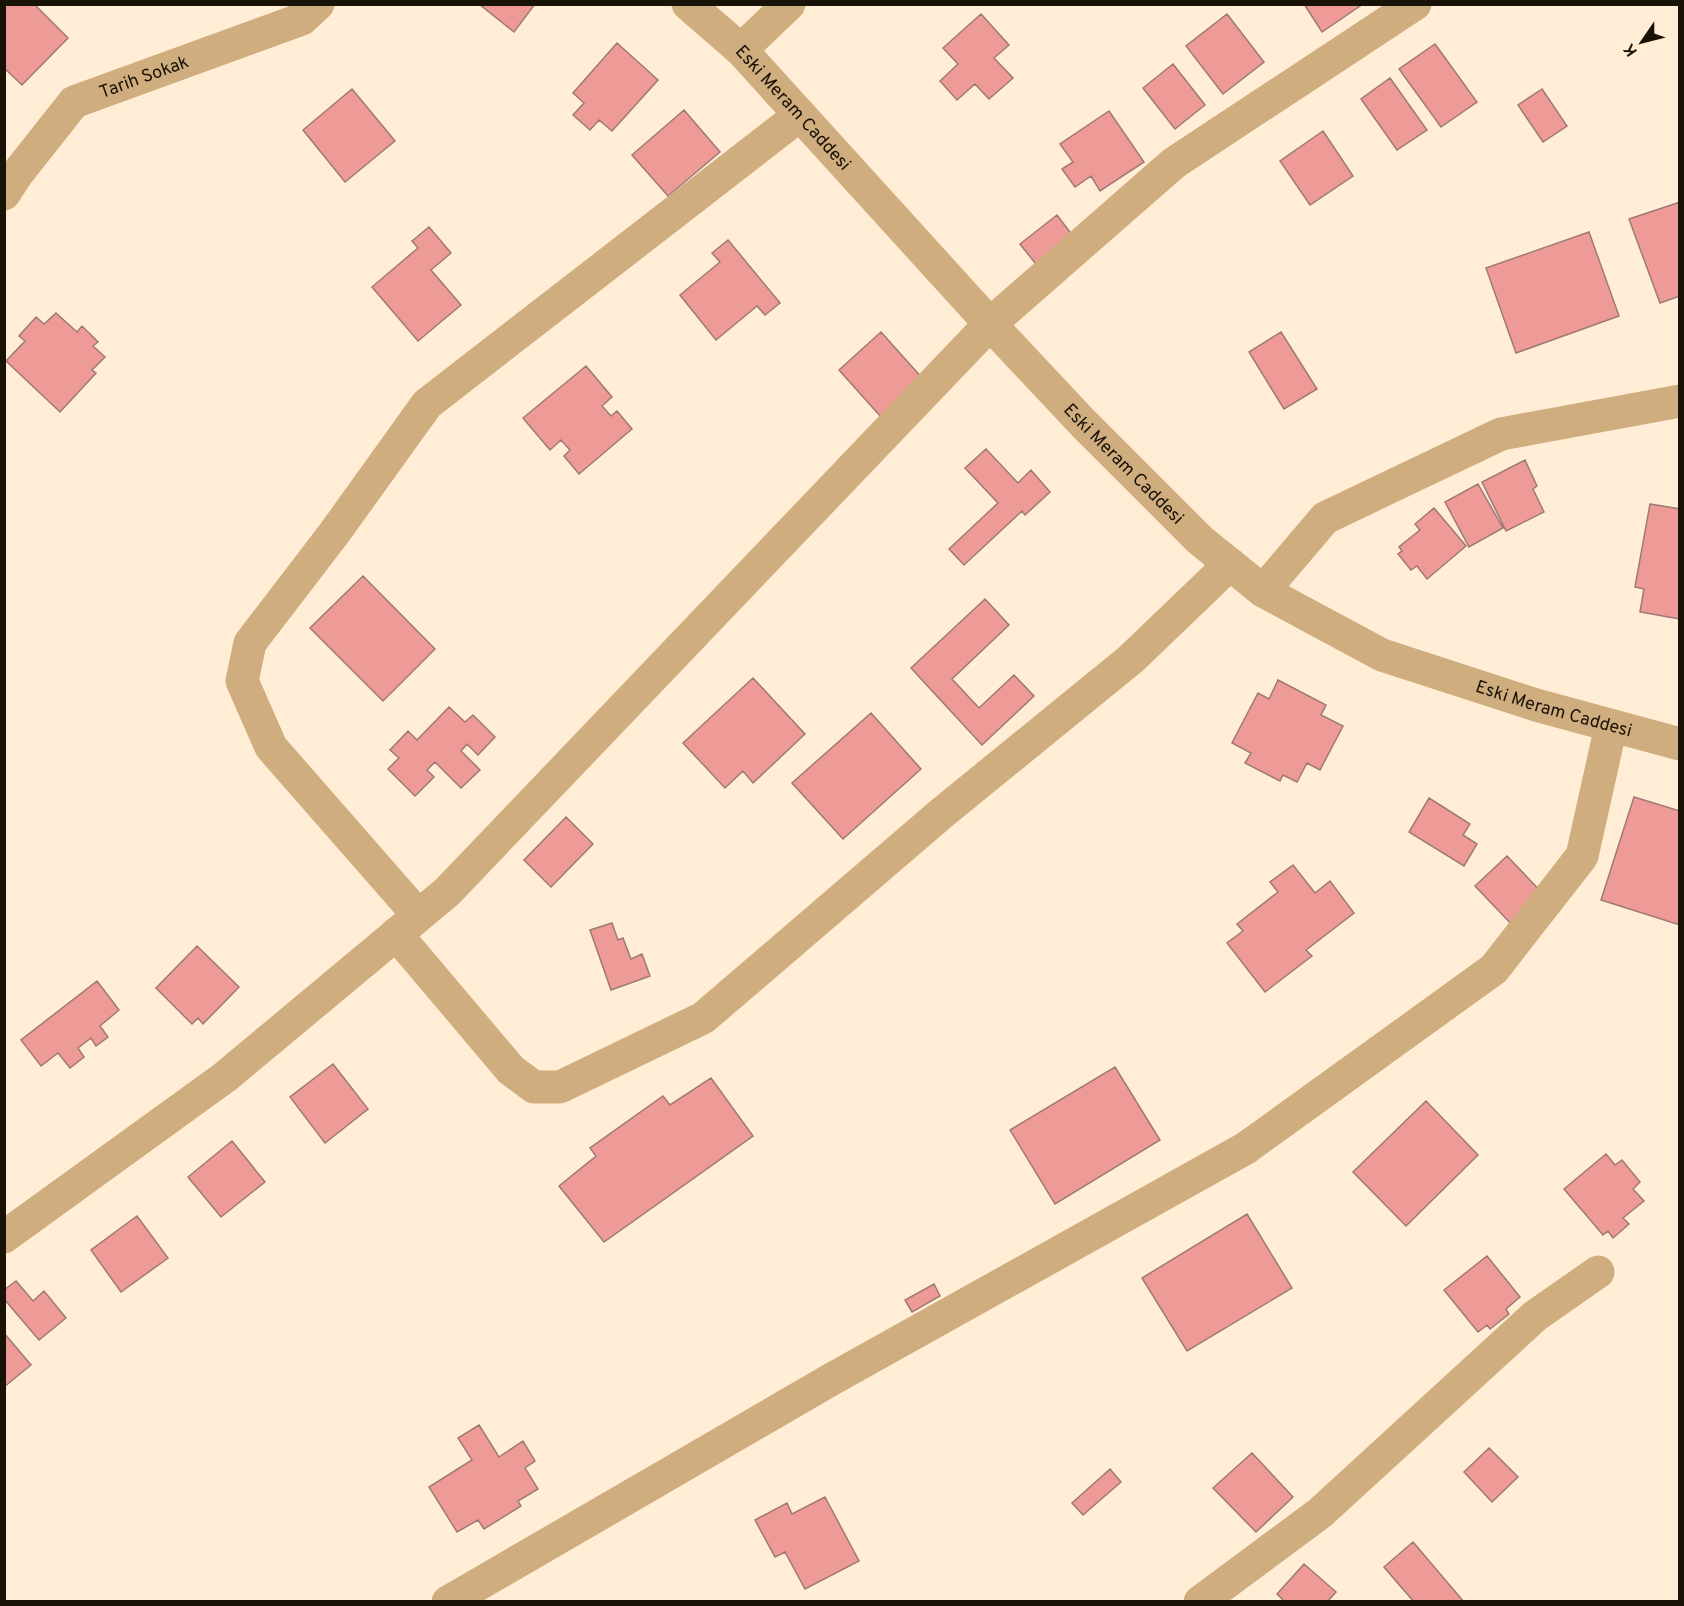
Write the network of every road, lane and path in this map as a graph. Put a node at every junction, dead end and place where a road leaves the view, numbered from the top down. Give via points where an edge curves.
1 (318, 4) edge
2 (688, 4) edge
3 (789, 4) edge
4 (1415, 4) edge
5 (741, 50) junction
6 (800, 115) junction
7 (4, 194) edge
8 (990, 324) junction
9 (1680, 401) edge
10 (1230, 564) junction
11 (1263, 591) junction
12 (1611, 726) junction
13 (1680, 744) edge
14 (407, 925) junction
15 (4, 1237) edge
16 (1598, 1272) dead end
17 (448, 1602) edge
18 (1200, 1602) edge

1 - 7 street, Tarih Sokak via 302,19 74,102
2 - 5 street, Eski Meram Caddesi
3 - 5 street
4 - 8 street via 1174,163
5 - 6 street, Eski Meram Caddesi
6 - 8 street, Eski Meram Caddesi
6 - 14 street via 427,404 250,643 242,681 271,747
8 - 10 street, Eski Meram Caddesi via 1191,532
8 - 14 street via 447,892
9 - 11 street via 1501,434 1325,518
10 - 11 street, Eski Meram Caddesi
10 - 14 street via 1131,659 942,813 703,1018 560,1087 534,1087 511,1070
11 - 12 street, Eski Meram Caddesi via 1382,655
12 - 13 street, Eski Meram Caddesi
12 - 17 street via 1582,856 1494,969 1246,1148 832,1378
14 - 15 street via 225,1077
16 - 18 street via 1535,1316 1320,1512

